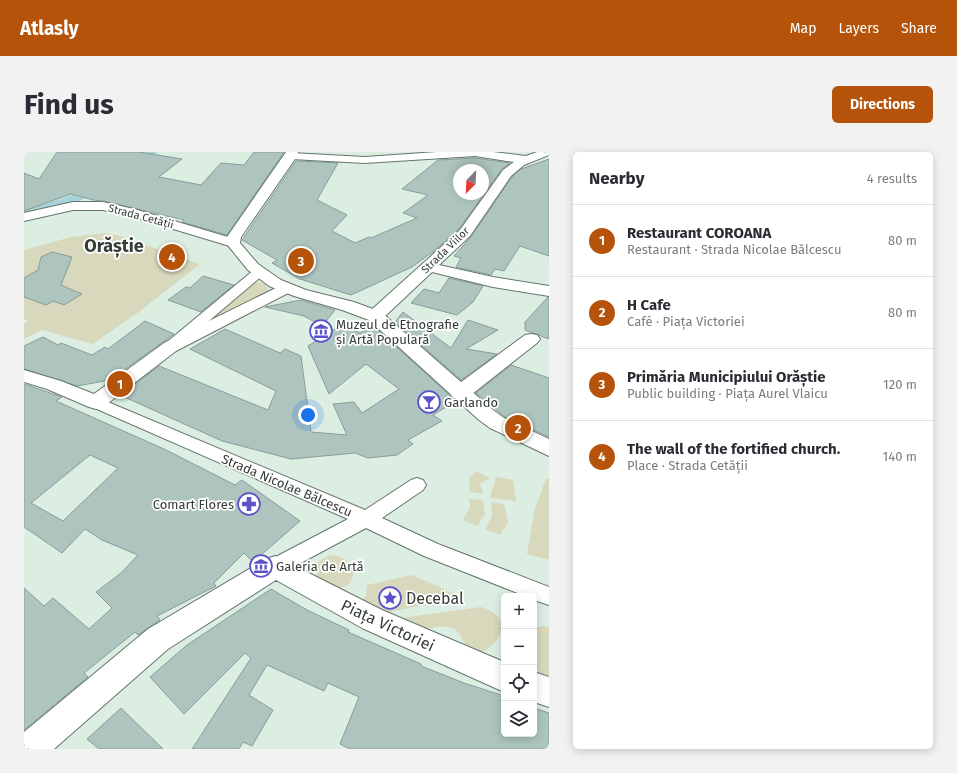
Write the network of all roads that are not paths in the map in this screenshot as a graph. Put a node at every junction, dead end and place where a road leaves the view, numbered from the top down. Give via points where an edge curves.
1 (291, 154) edge
2 (540, 156) edge
3 (24, 217) edge
4 (233, 244) junction
5 (429, 267) junction
6 (259, 272) junction
7 (286, 288) junction
8 (549, 291) edge
9 (375, 316) junction
10 (531, 339) dead end
11 (170, 347) junction
12 (24, 376) edge
13 (460, 393) junction
14 (96, 402) junction
15 (549, 448) edge
16 (417, 485) dead end
17 (366, 519) junction
18 (275, 567) junction
19 (549, 596) edge
20 (501, 676) edge
21 (537, 688) edge
22 (549, 692) edge
23 (29, 749) edge

1 - 2 street via 358,160 475,154
1 - 4 street via 237,233
2 - 5 street, Strada Viilor via 508,173 465,233
3 - 4 street, Strada Cetății via 73,206 103,206
4 - 6 street
5 - 8 street via 493,282
5 - 9 street, Strada Viilor
6 - 7 street
6 - 11 street
7 - 9 street
7 - 11 street
9 - 13 street
10 - 13 street
11 - 14 street
12 - 14 street, Strada Nicolae Bălcescu
13 - 15 street via 497,423
14 - 17 street, Strada Nicolae Bălcescu
16 - 17 street
17 - 18 street
17 - 19 street, Strada Nicolae Bălcescu via 430,550
18 - 20 street, Piața Victoriei via 372,619
18 - 23 street via 158,639
21 - 22 street

